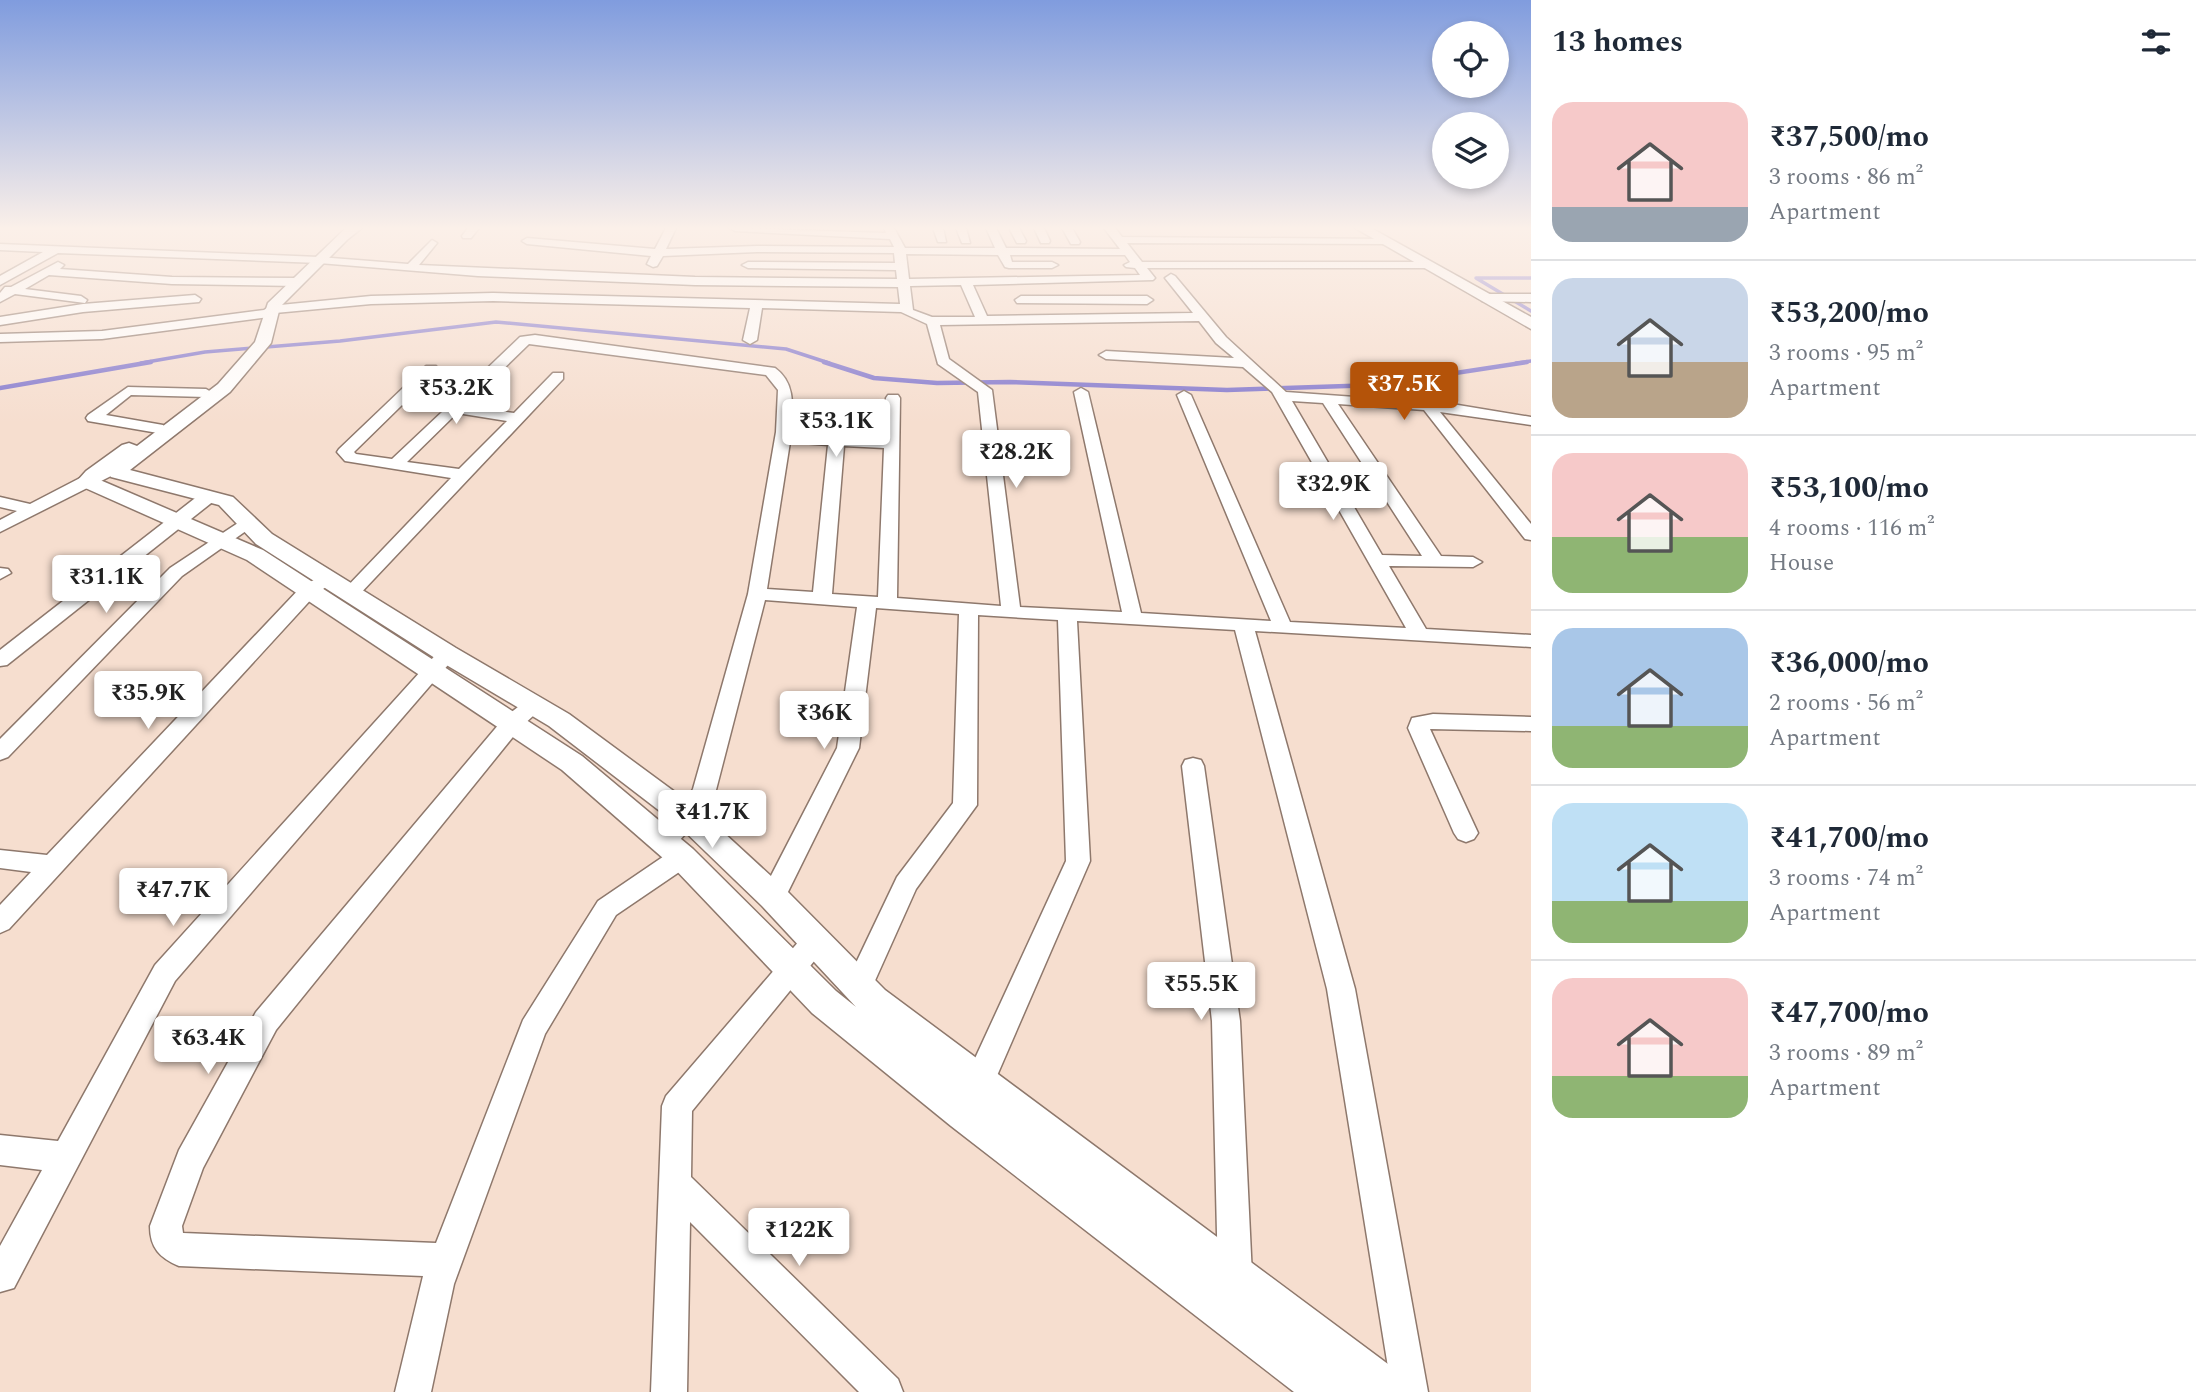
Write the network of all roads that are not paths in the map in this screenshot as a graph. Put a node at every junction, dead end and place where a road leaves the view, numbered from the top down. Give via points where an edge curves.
1 (75, 293) edge
2 (109, 293) edge
3 (198, 293) edge
4 (287, 293) edge
5 (484, 293) edge
6 (825, 293) edge
7 (905, 293) edge
8 (972, 293) edge
9 (1018, 293) edge
10 (1142, 293) edge
11 (1188, 293) edge
12 (1480, 293) edge
13 (99, 294) junction
14 (481, 297) junction
15 (1490, 298) junction
16 (1531, 298) edge
17 (195, 299) junction
18 (1147, 299) junction
19 (1021, 300) junction
20 (757, 304) junction
21 (822, 306) junction
22 (906, 308) junction
23 (270, 311) junction
24 (1203, 317) junction
25 (1161, 318) junction
26 (1032, 320) junction
27 (0, 321) edge
28 (932, 321) junction
29 (983, 321) junction
30 (176, 324) junction
31 (1531, 324) edge
32 (0, 338) edge
33 (750, 340) dead end
34 (261, 347) joint
35 (1106, 355) dead end
36 (1248, 363) junction
37 (431, 369) dead end
38 (558, 376) dead end
39 (1277, 390) junction
40 (1081, 392) dead end
41 (1184, 395) dead end
42 (892, 398) dead end
43 (1327, 399) junction
44 (398, 400) junction
45 (196, 403) junction
46 (1428, 406) junction
47 (454, 407) junction
48 (519, 418) junction
49 (1531, 421) edge
50 (838, 422) dead end
51 (158, 428) junction
52 (783, 437) junction
53 (836, 441) junction
54 (891, 444) junction
55 (396, 464) junction
56 (119, 470) junction
57 (464, 475) junction
58 (89, 480) junction
59 (209, 496) junction
60 (0, 502) edge
61 (32, 510) junction
62 (176, 520) junction
63 (247, 522) junction
64 (0, 527) edge
65 (1531, 535) edge
66 (220, 539) junction
67 (1377, 560) junction
68 (1435, 561) junction
69 (1473, 562) dead end
70 (329, 587) junction
71 (757, 594) junction
72 (822, 598) junction
73 (877, 602) junction
74 (969, 609) junction
75 (1011, 612) junction
76 (1067, 615) junction
77 (1133, 619) junction
78 (1243, 625) junction
79 (1283, 627) junction
80 (1420, 635) junction
81 (1531, 641) edge
82 (0, 660) edge
83 (439, 662) junction
84 (524, 714) junction
85 (1531, 724) edge
86 (0, 752) edge
87 (1193, 766) dead end
88 (688, 817) junction
89 (1466, 833) dead end
90 (673, 849) junction
91 (0, 859) edge
92 (52, 865) junction
93 (774, 897) junction
94 (0, 922) edge
95 (815, 941) junction
96 (792, 968) junction
97 (859, 986) junction
98 (980, 1082) junction
99 (964, 1114) junction
100 (0, 1150) edge
101 (65, 1157) junction
102 (674, 1183) junction
103 (446, 1260) junction
104 (2, 1276) dead end
105 (1235, 1276) junction
106 (413, 1392) edge
107 (669, 1392) edge
108 (885, 1392) edge
109 (1331, 1392) edge
110 (1388, 1392) edge
111 (1410, 1392) edge

1 - 13 street
2 - 13 street
3 - 17 street
4 - 23 main road
5 - 14 street
6 - 21 street
7 - 22 street
8 - 29 street
9 - 19 street
10 - 18 street
11 - 24 street
12 - 15 main road
13 - 17 street
13 - 27 street
14 - 20 street
14 - 23 street via 371,300
15 - 16 street
15 - 31 main road
17 - 30 street
18 - 19 street
18 - 25 street
19 - 26 street
20 - 21 street
20 - 33 street
21 - 22 street
22 - 28 street
23 - 30 street
23 - 34 main road
24 - 25 street
24 - 36 street
25 - 26 street
26 - 29 street
28 - 29 street
28 - 75 street via 943,360 985,390
30 - 32 street via 103,335
34 - 45 main road via 224,388
35 - 36 street
36 - 39 street
37 - 44 street
38 - 48 street
39 - 43 street
39 - 67 street
40 - 77 street
41 - 79 street
42 - 54 street
43 - 46 street
43 - 68 street
44 - 47 street
44 - 55 street via 345,452 351,458
45 - 51 main road
45 - 51 street via 128,391 93,418
45 - 56 main road
46 - 49 street
46 - 65 street
47 - 48 street
47 - 52 street via 522,342 535,339 770,371 785,390
47 - 55 street
48 - 57 street
50 - 53 street
51 - 58 main road
52 - 53 street
52 - 71 street
53 - 54 street
53 - 72 street
54 - 73 street
55 - 57 street
56 - 58 street
56 - 59 main road
57 - 70 street
58 - 61 street
58 - 62 main road
59 - 62 street
59 - 63 main road via 226,501
60 - 61 street
61 - 64 street
62 - 66 main road
62 - 82 street
63 - 66 street
63 - 70 main road
66 - 70 main road
66 - 86 street via 176,572
67 - 68 street
67 - 80 street
68 - 69 street
70 - 83 main road
70 - 83 main road
70 - 92 street
71 - 72 street
71 - 88 street via 704,790
72 - 73 street
73 - 74 street
73 - 93 street via 848,748
74 - 75 street
74 - 97 street via 967,798 960,814 906,884
75 - 76 street
76 - 77 street
76 - 98 street via 1078,861
77 - 78 street
78 - 79 street
78 - 111 street via 1341,989
79 - 80 street
80 - 81 street
83 - 84 main road
83 - 101 street via 165,973
84 - 88 main road via 559,720
84 - 90 main road via 572,763
84 - 103 street via 266,1021 190,1161 166,1226 166,1238 179,1249
85 - 89 street via 1420,723
87 - 105 street via 1226,1021
88 - 90 street
88 - 93 main road
90 - 96 main road
90 - 103 street via 607,908 533,1029
91 - 92 street
92 - 94 street
93 - 95 main road
95 - 96 street
95 - 97 main road
96 - 99 main road via 824,1002
96 - 102 street via 677,1106
97 - 98 main road
98 - 99 street
98 - 105 main road
99 - 109 main road
100 - 101 street
101 - 104 street
102 - 107 street
102 - 108 street
103 - 106 street
105 - 110 main road

